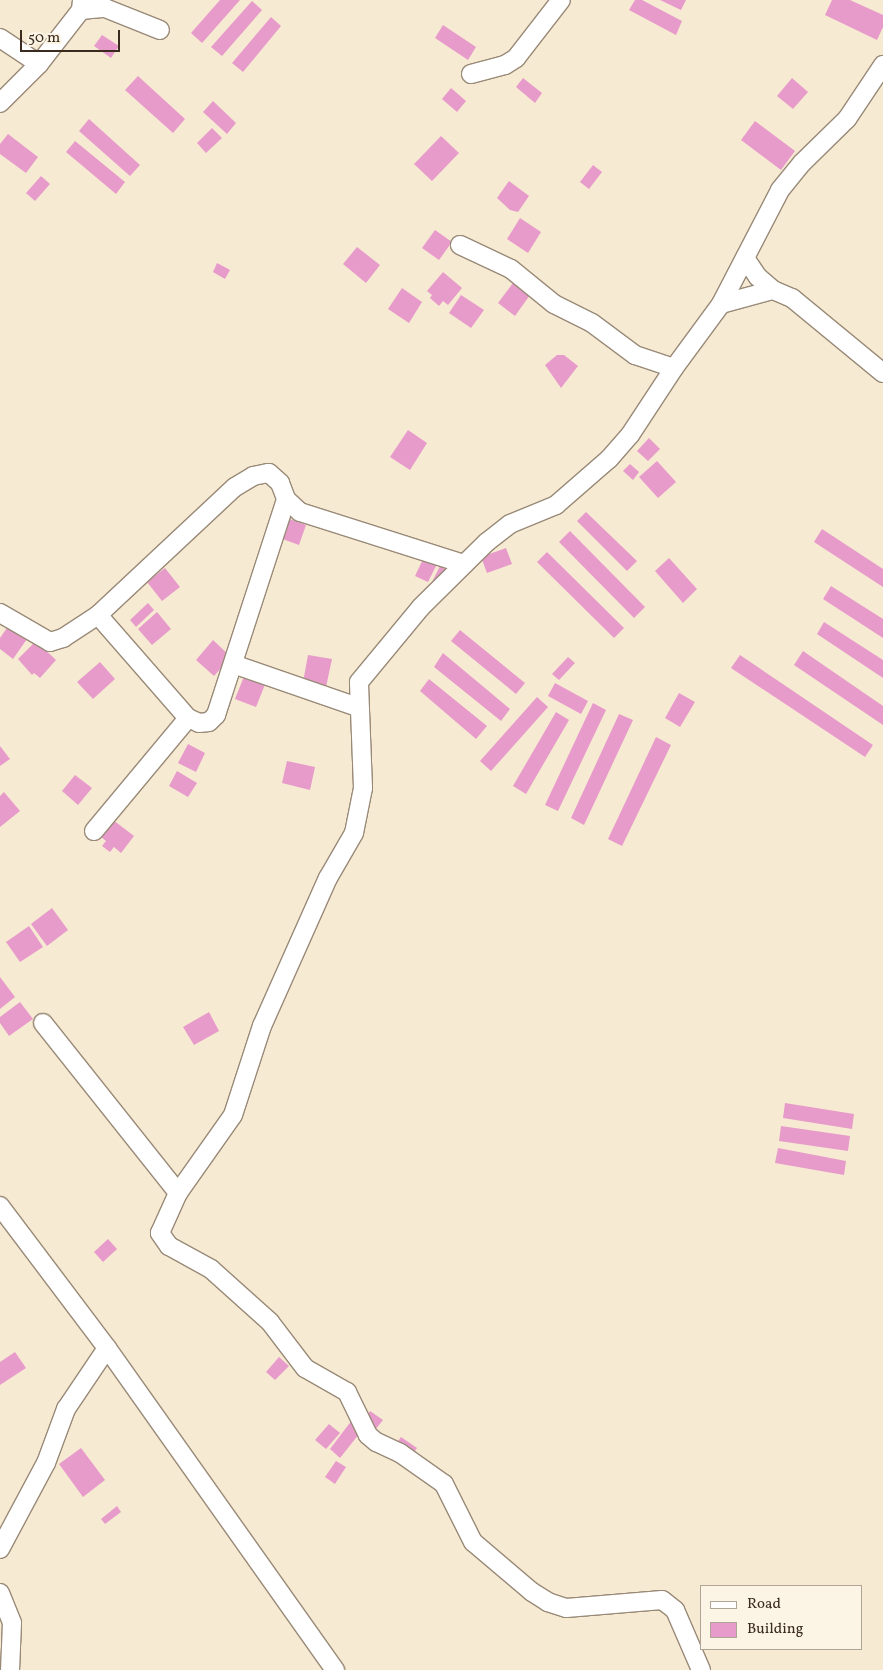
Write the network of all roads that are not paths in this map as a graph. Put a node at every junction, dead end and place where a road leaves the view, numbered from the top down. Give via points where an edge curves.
1 (561, 0) edge
2 (82, 5) edge
3 (160, 30) dead end
4 (0, 38) edge
5 (39, 64) junction
6 (883, 65) edge
7 (471, 74) dead end
8 (0, 103) edge
9 (460, 246) dead end
10 (745, 258) junction
11 (772, 290) junction
12 (721, 304) junction
13 (674, 368) junction
14 (883, 373) edge
15 (286, 499) junction
16 (464, 564) junction
17 (0, 613) edge
18 (98, 615) junction
19 (233, 664) junction
20 (360, 708) junction
21 (188, 718) junction
22 (94, 831) dead end
23 (43, 1023) dead end
24 (178, 1193) junction
25 (0, 1206) edge
26 (107, 1348) junction
27 (0, 1549) edge
28 (0, 1594) edge
29 (10, 1670) edge
30 (335, 1670) edge
31 (701, 1670) edge

1 - 7 street via 516,58
2 - 3 street via 105,8
2 - 5 street
4 - 5 street
5 - 8 street
6 - 10 street via 847,119 802,163 780,190
9 - 13 street via 511,269 554,304 592,323 635,355
10 - 11 street
10 - 12 street
11 - 12 street
11 - 14 street via 792,298
12 - 13 street
13 - 16 street via 630,436 609,459 556,505 510,524
15 - 16 street via 300,512
15 - 18 street via 280,483 270,473 253,476 235,487
15 - 19 street
16 - 20 street via 421,607 360,682
17 - 18 street via 50,642 63,638
18 - 21 street
19 - 20 street
19 - 21 street via 216,715 209,722 199,723
20 - 24 street via 363,788 354,833 328,878 262,1026 233,1115
21 - 22 street
23 - 24 street
24 - 31 street via 160,1233 169,1246 211,1270 270,1322 306,1368 348,1392 368,1435 376,1442 400,1453 444,1484 473,1542 548,1602 566,1608 662,1600 670,1604
25 - 26 street
26 - 27 street via 66,1409 46,1463
26 - 30 street
28 - 29 street via 12,1623 14,1639

